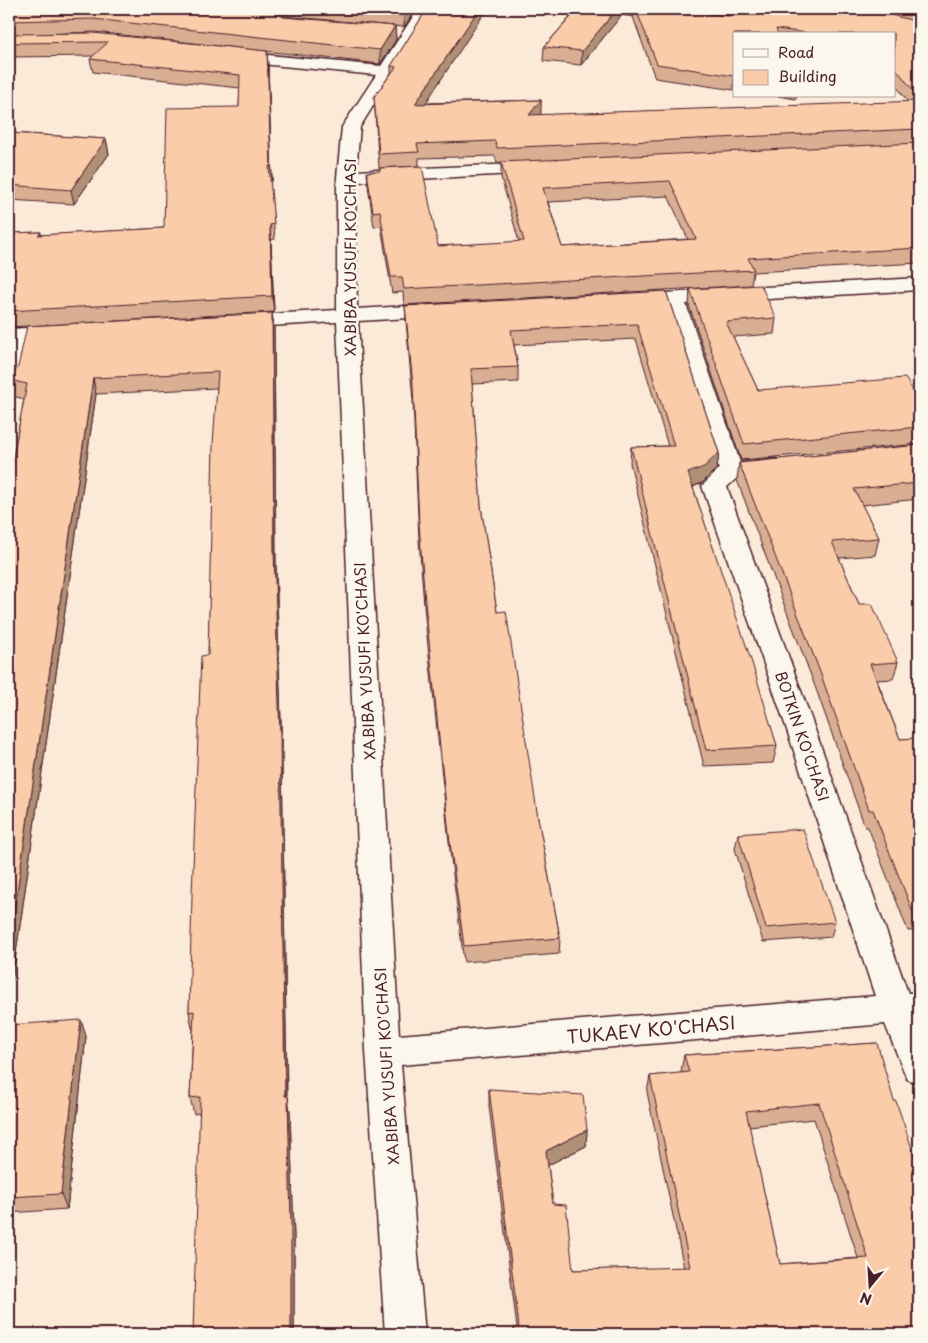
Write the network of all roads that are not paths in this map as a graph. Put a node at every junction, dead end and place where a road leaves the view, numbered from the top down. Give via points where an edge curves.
1 (425, 9) edge
2 (621, 9) edge
3 (741, 9) edge
4 (216, 54) edge
5 (386, 71) junction
6 (554, 167) edge
7 (346, 177) junction
8 (919, 284) edge
9 (674, 298) junction
10 (614, 301) edge
11 (466, 309) edge
12 (347, 315) junction
13 (218, 323) edge
14 (79, 331) edge
15 (14, 335) edge
16 (9, 382) edge
17 (800, 463) edge
18 (731, 470) junction
19 (908, 1008) edge
20 (383, 1051) junction
21 (919, 1068) edge
22 (405, 1334) edge

1 - 5 street, XABIBA YUSUFI KO'CHASI via 400,33
2 - 3 street via 726,22 733,21
4 - 5 street
5 - 7 street, XABIBA YUSUFI KO'CHASI via 351,127
6 - 7 street
7 - 12 street, XABIBA YUSUFI KO'CHASI
8 - 9 street
9 - 10 street
9 - 18 street
11 - 12 street
12 - 13 street
12 - 20 street, XABIBA YUSUFI KO'CHASI
14 - 15 street
15 - 16 street
17 - 18 street
18 - 19 street, BOTKIN KO'CHASI via 714,486 799,724
19 - 20 street, TUKAEV KO'CHASI
19 - 21 street
20 - 22 street, XABIBA YUSUFI KO'CHASI

